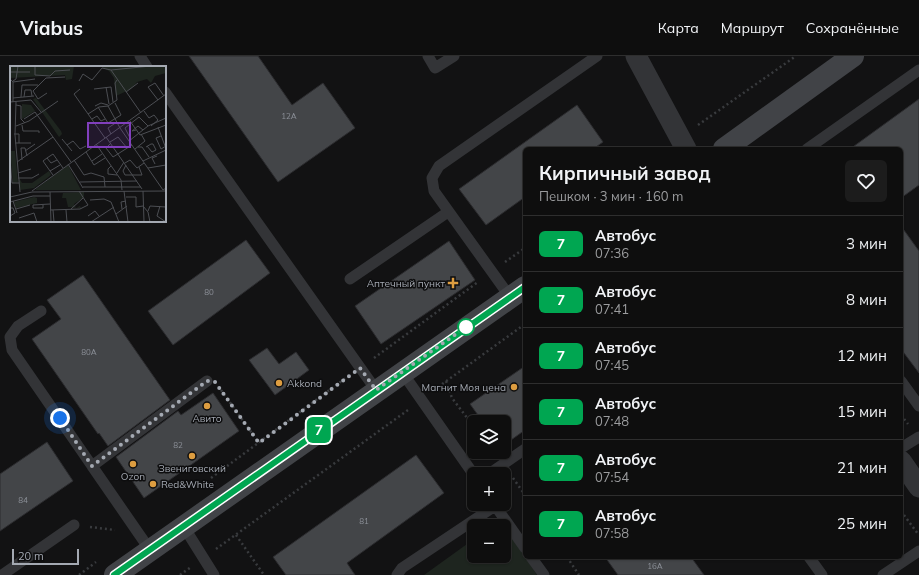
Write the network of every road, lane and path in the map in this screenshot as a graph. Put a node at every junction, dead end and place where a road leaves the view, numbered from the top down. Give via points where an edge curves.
1 (140, 56) edge
2 (428, 56) edge
3 (454, 56) edge
4 (597, 56) edge
5 (636, 56) edge
6 (796, 56) edge
7 (853, 56) edge
8 (146, 66) edge
9 (919, 70) edge
10 (166, 93) edge
11 (683, 143) edge
12 (727, 147) edge
13 (810, 147) edge
14 (448, 212) junction
15 (523, 249) edge
16 (493, 271) junction
17 (350, 279) dead end
18 (517, 292) edge
19 (41, 311) dead end
20 (523, 325) edge
21 (360, 368) junction
22 (402, 372) junction
23 (207, 381) joint
24 (446, 381) junction
25 (903, 384) edge
26 (376, 390) junction
27 (422, 400) junction
28 (919, 406) edge
29 (467, 418) edge
30 (919, 437) edge
31 (259, 443) junction
32 (903, 447) edge
33 (523, 450) edge
34 (903, 464) edge
35 (92, 466) junction
36 (468, 467) edge
37 (499, 467) edge
38 (208, 480) dead end
39 (919, 487) edge
40 (486, 511) edge
41 (499, 511) edge
42 (903, 514) edge
43 (74, 525) joint
44 (184, 527) junction
45 (137, 532) junction
46 (236, 535) junction
47 (919, 535) edge
48 (523, 545) edge
49 (150, 550) junction
50 (919, 551) edge
51 (203, 558) junction
52 (532, 559) edge
53 (568, 559) edge
54 (810, 559) edge
55 (108, 566) edge
56 (185, 572) junction
57 (2, 575) edge
58 (79, 575) edge
59 (180, 575) edge
60 (187, 575) edge
61 (214, 575) edge
62 (264, 575) edge
63 (397, 575) edge
64 (544, 575) edge
65 (579, 575) edge
66 (822, 575) edge
67 (883, 575) edge

1 - 8 lane
2 - 3 lane via 435,68
4 - 14 lane via 438,166 432,178 434,191
5 - 11 street
6 - 11 path
7 - 12 street
9 - 13 lane
10 - 21 lane
14 - 16 lane
14 - 17 lane
15 - 16 path
16 - 18 lane
16 - 21 path
18 - 22 street
19 - 35 lane via 18,326 10,337 12,350
20 - 24 path
21 - 26 lane
21 - 31 path
22 - 26 street
22 - 27 lane
23 - 31 path via 215,382
23 - 35 lane
24 - 27 path
24 - 29 path via 452,398
25 - 28 lane
26 - 44 street
27 - 36 lane
27 - 46 path
30 - 32 lane
31 - 38 path
33 - 37 lane
34 - 39 street
35 - 45 lane
40 - 63 lane via 402,568
41 - 48 lane
42 - 47 path
43 - 45 path
43 - 57 lane
44 - 49 street
44 - 51 lane
45 - 49 lane
46 - 51 path
46 - 62 path
49 - 55 street
50 - 67 lane
51 - 56 path
51 - 61 lane
52 - 64 lane
53 - 65 path
54 - 66 lane
55 - 58 path
56 - 59 path
56 - 60 path

